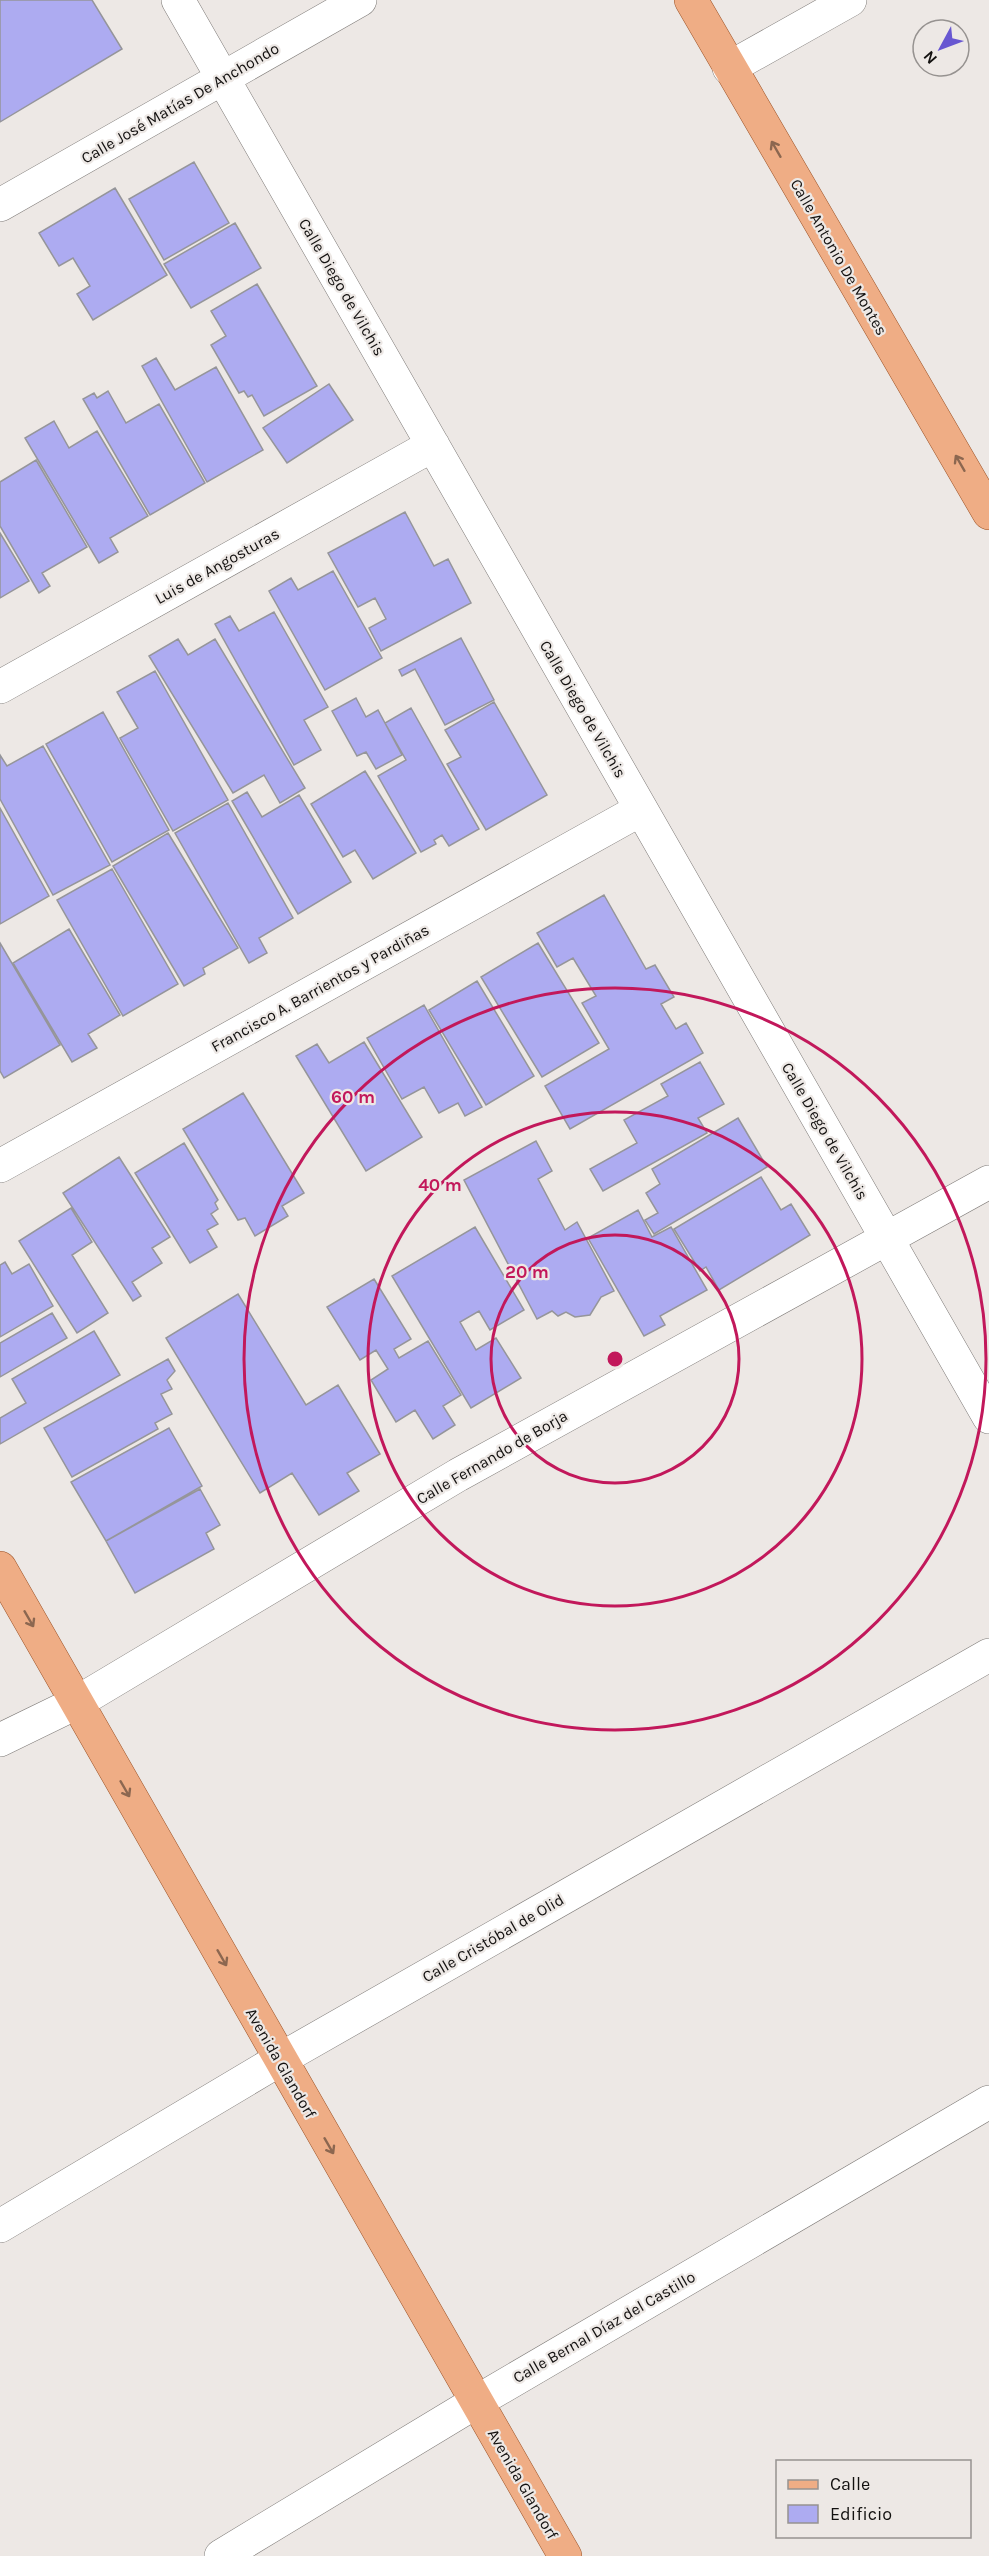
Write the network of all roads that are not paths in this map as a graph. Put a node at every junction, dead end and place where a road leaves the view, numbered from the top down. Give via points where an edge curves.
1 (178, 0) edge
2 (360, 0) edge
3 (691, 0) edge
4 (850, 0) edge
5 (729, 68) junction
6 (222, 78) junction
7 (0, 205) edge
8 (433, 445) junction
9 (989, 513) edge
10 (0, 687) edge
11 (640, 810) junction
12 (0, 1166) edge
13 (989, 1182) edge
14 (886, 1237) junction
15 (989, 1418) edge
16 (0, 1569) edge
17 (989, 1655) edge
18 (76, 1703) junction
19 (0, 1740) edge
20 (279, 2060) junction
21 (989, 2102) edge
22 (0, 2226) edge
23 (476, 2402) junction
24 (221, 2556) edge
25 (565, 2556) edge

1 - 6 street, Calle Diego de Vilchis
2 - 6 street, Calle José Matías De Anchondo
3 - 5 main road, Calle Antonio De Montes
4 - 5 street
9 -> 5 main road, Calle Antonio De Montes
6 - 7 street, Calle José Matías De Anchondo
6 - 8 street, Calle Diego de Vilchis
8 - 10 street, Luis de Angosturas
8 - 11 street, Calle Diego de Vilchis
11 - 12 street, Francisco A. Barrientos y Pardiñas
11 - 14 street, Calle Diego de Vilchis
13 - 14 street, Calle Fernando de Borja
14 - 15 street, Calle Diego de Vilchis
14 - 18 street, Calle Fernando de Borja via 458,1474
16 -> 18 main road, Avenida Glandorf
17 - 20 street, Calle Cristóbal de Olid
18 - 19 street, Calle Fernando de Borja
18 -> 20 main road, Avenida Glandorf
20 - 22 street, Calle Cristóbal de Olid
20 -> 23 main road, Avenida Glandorf
21 - 23 street, Calle Bernal Díaz del Castillo
23 - 24 street, Calle Bernal Díaz del Castillo
23 - 25 main road, Avenida Glandorf

